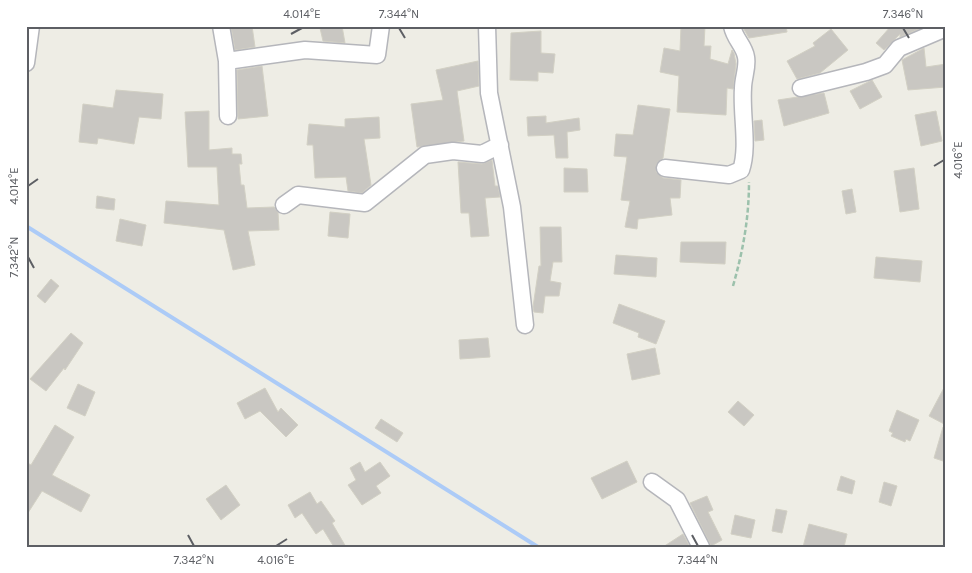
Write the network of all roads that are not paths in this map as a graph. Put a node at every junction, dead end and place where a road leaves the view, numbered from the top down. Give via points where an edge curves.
1 (31, 26) edge
2 (221, 26) edge
3 (381, 26) edge
4 (487, 26) edge
5 (732, 26) edge
6 (946, 28) edge
7 (227, 61) junction
8 (26, 63) edge
9 (801, 88) dead end
10 (228, 116) dead end
11 (500, 145) junction
12 (665, 168) dead end
13 (284, 205) dead end
14 (525, 325) dead end
15 (652, 482) dead end
16 (701, 547) edge

1 - 8 street
2 - 7 street
3 - 7 street via 377,55 305,50
4 - 11 street via 489,93
5 - 12 street via 734,39 744,49 746,61 742,117 745,159 741,170 729,175
6 - 9 street via 899,48 885,65
7 - 10 street
11 - 13 street via 482,154 453,151 425,155 365,203 298,195
11 - 14 street via 512,207
15 - 16 street via 677,500

